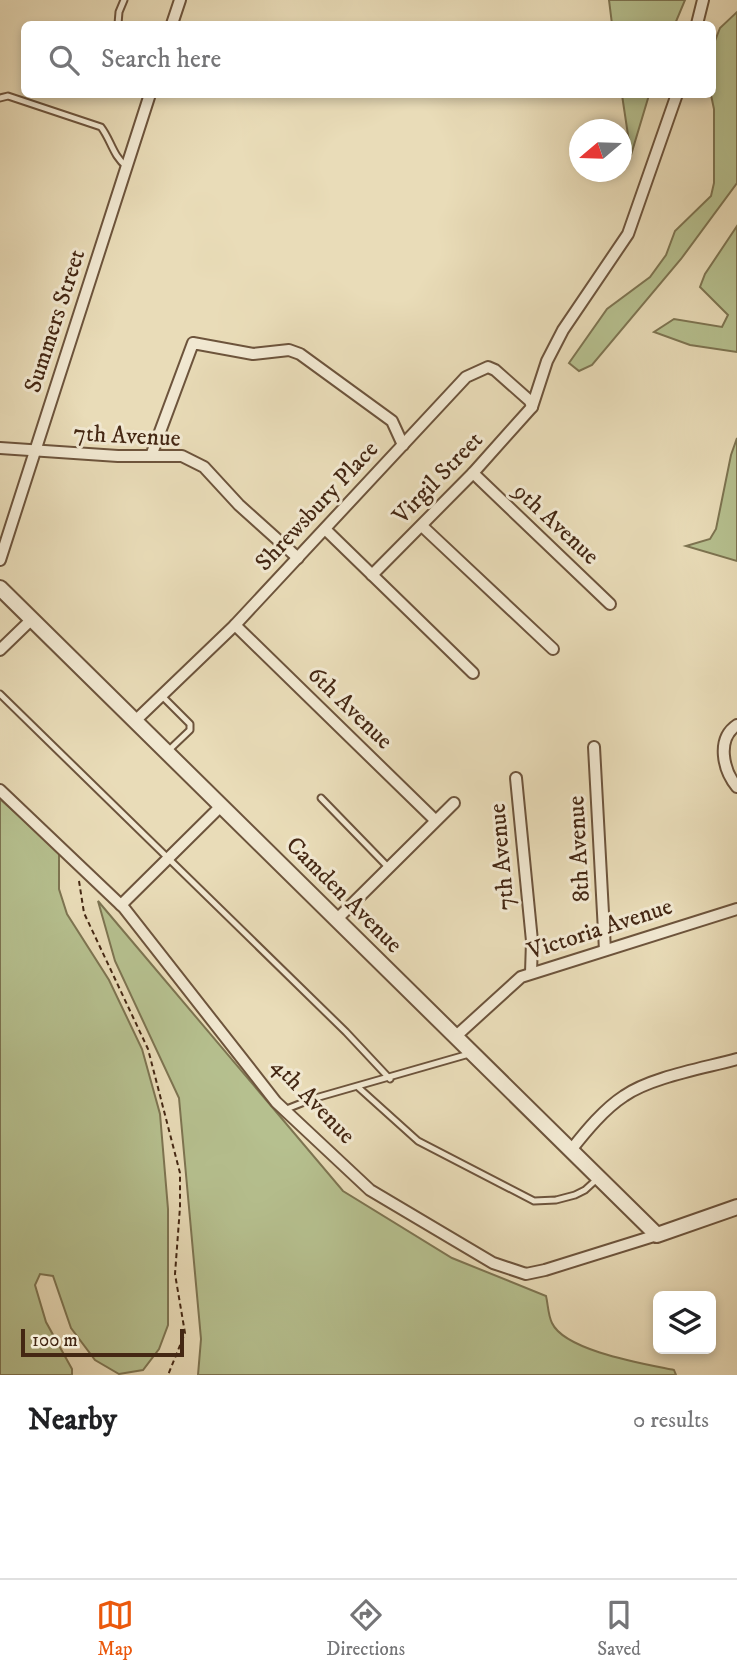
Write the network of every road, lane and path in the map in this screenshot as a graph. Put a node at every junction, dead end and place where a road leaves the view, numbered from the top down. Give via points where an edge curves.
1 (124, 0) edge
2 (180, 0) edge
3 (703, 0) edge
4 (118, 21) edge
5 (173, 21) edge
6 (698, 21) edge
7 (0, 98) edge
8 (149, 98) edge
9 (676, 98) edge
10 (127, 166) junction
11 (532, 407) junction
12 (403, 445) junction
13 (0, 449) edge
14 (35, 451) junction
15 (151, 456) junction
16 (474, 473) junction
17 (422, 526) junction
18 (326, 530) junction
19 (298, 558) junction
20 (0, 560) edge
21 (372, 575) junction
22 (0, 588) edge
23 (610, 604) dead end
24 (32, 619) junction
25 (235, 625) junction
26 (553, 649) dead end
27 (0, 650) edge
28 (473, 673) dead end
29 (0, 694) edge
30 (161, 695) junction
31 (135, 721) junction
32 (737, 725) edge
33 (594, 747) dead end
34 (167, 752) junction
35 (516, 778) dead end
36 (737, 787) edge
37 (0, 790) edge
38 (321, 798) dead end
39 (454, 803) dead end
40 (221, 806) junction
41 (435, 820) junction
42 (170, 858) junction
43 (79, 864) junction
44 (388, 867) junction
45 (121, 905) junction
46 (737, 909) edge
47 (336, 920) junction
48 (605, 950) junction
49 (531, 974) junction
50 (455, 1037) junction
51 (472, 1053) junction
52 (737, 1059) edge
53 (390, 1079) junction
54 (358, 1087) junction
55 (284, 1110) junction
56 (571, 1150) junction
57 (598, 1177) junction
58 (737, 1207) edge
59 (657, 1235) junction
60 (168, 1375) edge

1 - 4 lane
2 - 5 street
3 - 6 street
7 - 10 lane via 8,96 101,127 115,155
8 - 10 street, Summers Street
9 - 11 street via 628,234 563,330
10 - 14 street, Summers Street
11 - 12 street, Shrewsbury Place via 488,367 466,377
11 - 16 street, Virgil Street
12 - 15 street via 392,421 300,354 253,354 193,343
12 - 18 street, Shrewsbury Place
13 - 14 street, 7th Avenue
14 - 15 street, 7th Avenue
14 - 20 street, Summers Street
15 - 19 street, 7th Avenue via 182,456 204,467
16 - 17 street, Virgil Street
16 - 23 street, 9th Avenue
17 - 21 street, Virgil Street
17 - 26 street
18 - 19 street, Shrewsbury Place
18 - 21 street
19 - 25 street, Shrewsbury Place
21 - 28 street
22 - 24 street, Camden Avenue
24 - 27 street
24 - 31 street, Camden Avenue
25 - 30 street, Shrewsbury Place
25 - 41 street, 6th Avenue
29 - 42 lane
30 - 31 street, Shrewsbury Place
30 - 34 lane via 190,724 190,730
31 - 34 street, Camden Avenue
32 - 36 street via 727,733 723,751
33 - 48 street, 8th Avenue
34 - 40 street, Camden Avenue
35 - 49 street, 7th Avenue
37 - 43 street, 4th Avenue
38 - 44 lane
39 - 41 street
40 - 42 street
40 - 47 street, Camden Avenue
41 - 44 street
42 - 45 street
42 - 53 lane
43 - 45 street, 4th Avenue
43 - 60 path via 84,913 148,1049 180,1173 175,1274 185,1333
44 - 47 street
45 - 55 street, 4th Avenue
46 - 48 street, Victoria Avenue
47 - 50 street, Camden Avenue
48 - 49 street, Victoria Avenue
49 - 50 street, Victoria Avenue via 521,977
50 - 51 street, Camden Avenue
51 - 53 lane
51 - 56 street, Camden Avenue
52 - 56 street via 641,1086 622,1096
53 - 54 lane
54 - 55 lane
54 - 57 lane via 418,1141 534,1201 575,1195
55 - 59 street, 4th Avenue via 370,1190 493,1263 526,1274
56 - 57 street, Camden Avenue
57 - 59 street, Camden Avenue
58 - 59 street, 4th Avenue

